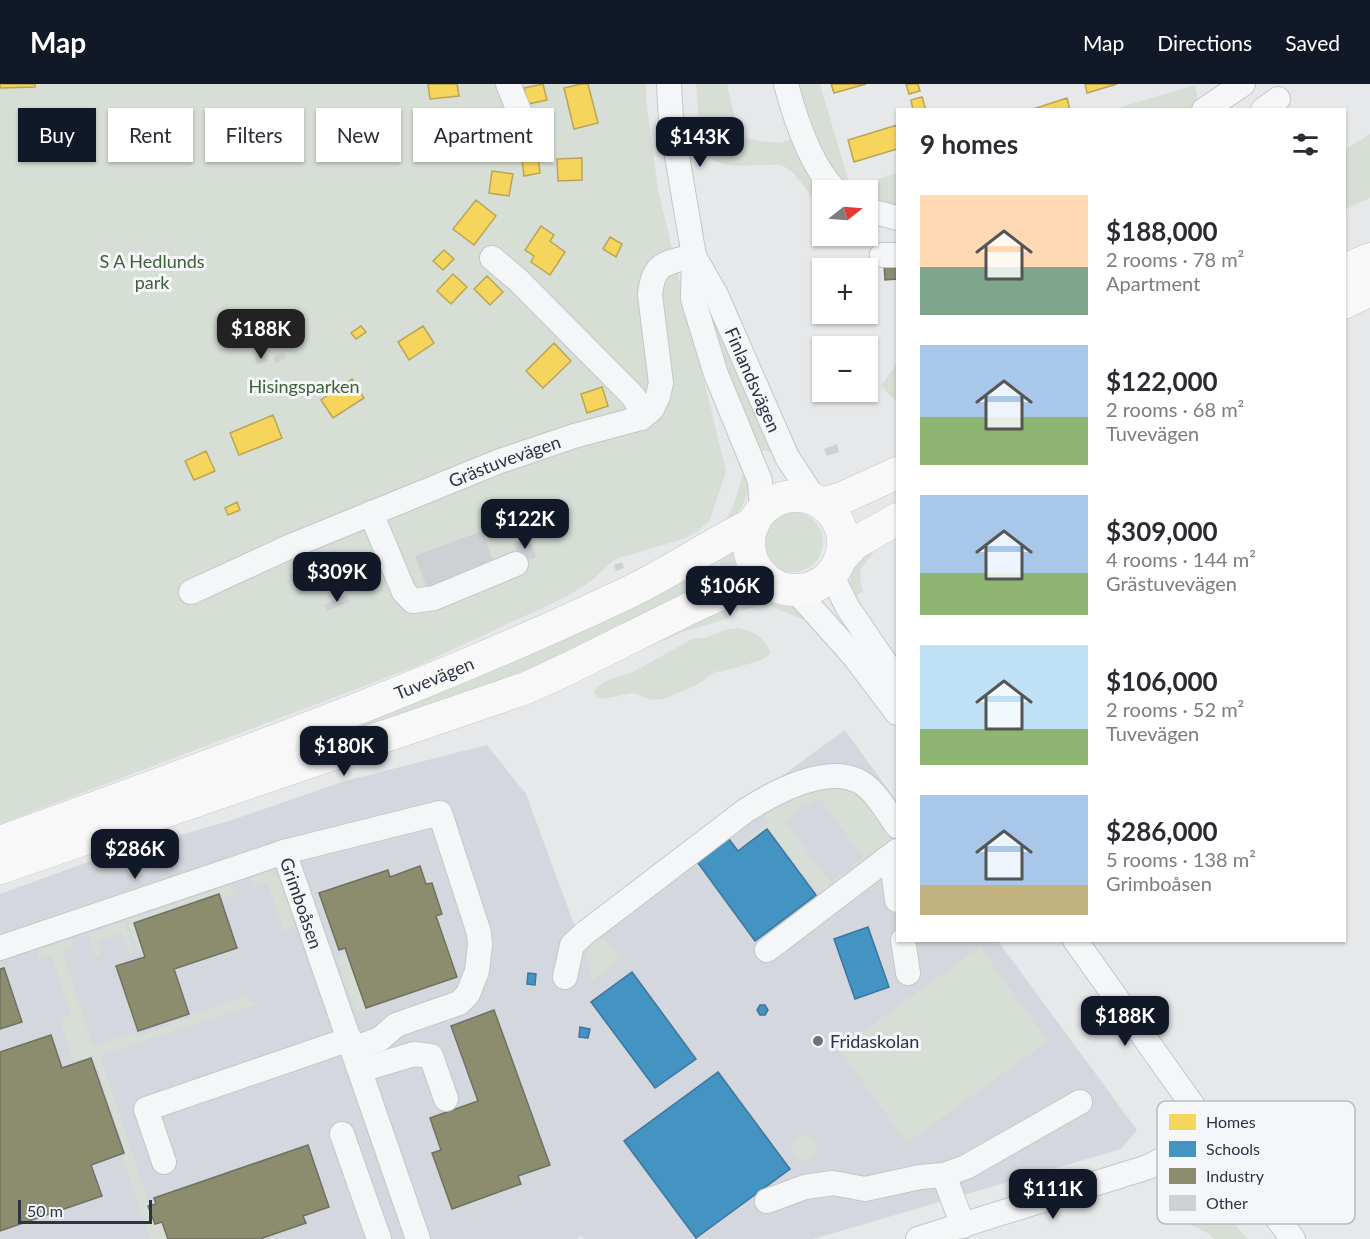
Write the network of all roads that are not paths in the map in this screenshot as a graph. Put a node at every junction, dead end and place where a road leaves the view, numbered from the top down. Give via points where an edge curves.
1 (508, 84) edge
2 (669, 84) edge
3 (786, 84) edge
4 (1243, 84) edge
5 (518, 108) edge
6 (1207, 108) edge
7 (826, 180) edge
8 (878, 213) edge
9 (896, 218) edge
10 (694, 256) junction
11 (492, 258) dead end
12 (1370, 259) edge
13 (1346, 269) edge
14 (1370, 290) edge
15 (1346, 302) edge
16 (641, 418) junction
17 (896, 473) edge
18 (818, 502) junction
19 (371, 513) junction
20 (758, 517) junction
21 (896, 520) edge
22 (516, 564) dead end
23 (836, 566) junction
24 (763, 576) junction
25 (795, 590) junction
26 (191, 592) dead end
27 (896, 679) edge
28 (896, 712) edge
29 (896, 825) edge
30 (0, 842) edge
31 (284, 852) junction
32 (891, 855) edge
33 (0, 868) edge
34 (896, 894) edge
35 (903, 942) edge
36 (1076, 942) edge
37 (0, 948) edge
38 (767, 950) dead end
39 (908, 974) dead end
40 (566, 977) dead end
41 (355, 1052) junction
42 (446, 1099) dead end
43 (1191, 1101) edge
44 (1080, 1102) dead end
45 (342, 1134) dead end
46 (164, 1162) dead end
47 (1157, 1162) edge
48 (944, 1175) junction
49 (767, 1201) dead end
50 (1282, 1224) edge
51 (963, 1226) junction
52 (415, 1238) edge
53 (379, 1239) edge
54 (918, 1239) edge
55 (1293, 1239) edge

1 - 5 street
2 - 10 street, Finlandsvägen via 671,121
3 - 7 street via 810,151
4 - 6 street
8 - 9 street
10 - 16 street via 661,265 651,280 661,383 652,409
10 - 18 street, Finlandsvägen via 787,457
10 - 20 street, Finlandsvägen via 693,299 716,374 760,481
11 - 16 street via 633,396
12 - 13 main road
14 - 15 main road
16 - 19 street, Grästuvevägen via 500,461
17 - 18 main road, Tuvevägen via 840,499
18 - 20 main road, Tuvevägen via 787,497
18 - 23 main road via 834,516 842,533 842,550
19 - 22 street via 404,592 413,601 434,598
19 - 26 street, Grästuvevägen
20 - 24 main road via 750,537 750,551
20 - 30 main road, Tuvevägen via 624,594 471,662 375,702
21 - 23 main road via 855,543
23 - 25 main road via 813,586
23 - 27 street via 848,608
24 - 25 main road via 781,588
24 - 33 main road, Tuvevägen via 526,688
25 - 28 street via 854,656
29 - 40 street via 873,794 848,778 814,779 770,795 585,933 572,945
31 - 37 street, Grimboåsen
31 - 41 street, Grimboåsen
31 - 41 street via 440,813 480,933 477,971 468,994 459,1003 396,1025
32 - 34 street
32 - 38 street
35 - 39 street
36 - 43 street
41 - 42 street via 430,1056
41 - 46 street via 146,1109
41 - 52 street, Grimboåsen
44 - 48 street via 966,1167
45 - 53 street
47 - 51 street
48 - 49 street via 865,1189 833,1183 806,1187
48 - 51 street
50 - 55 street
51 - 54 street

